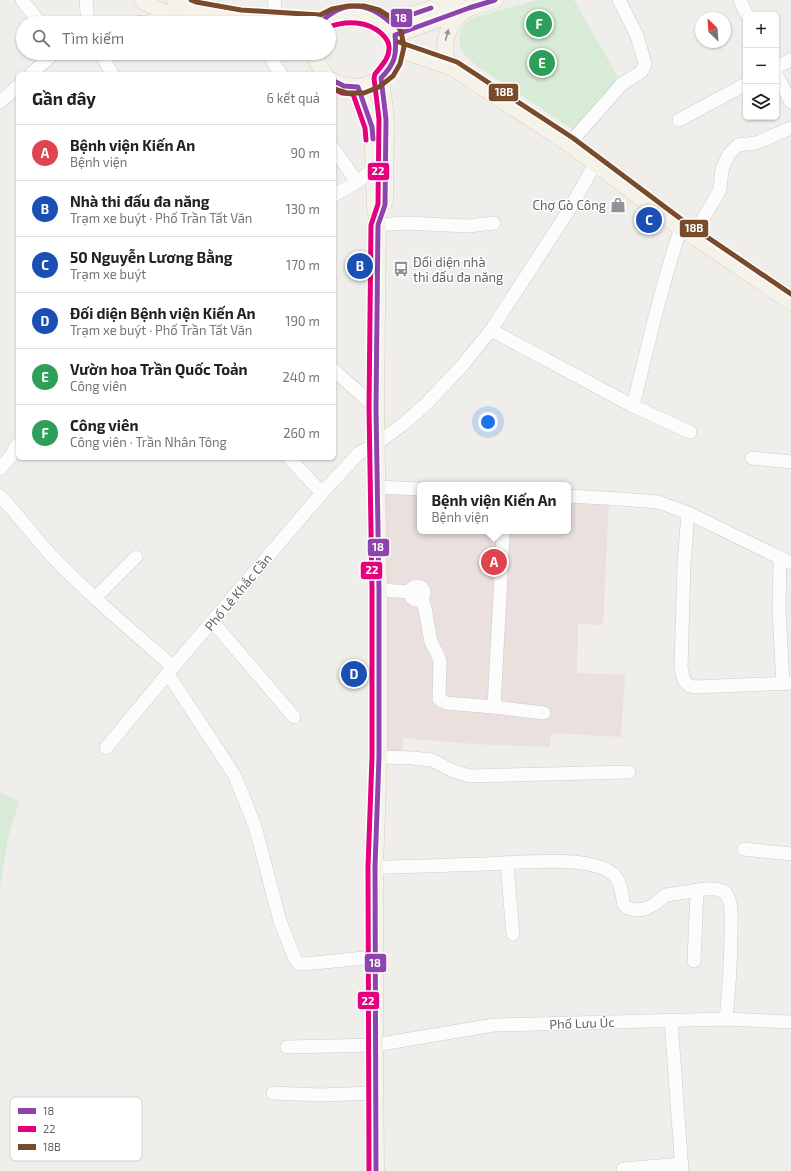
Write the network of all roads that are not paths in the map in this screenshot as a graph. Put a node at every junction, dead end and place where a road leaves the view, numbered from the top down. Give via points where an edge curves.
1 (22, 0) edge
2 (86, 0) edge
3 (142, 0) edge
4 (174, 0) edge
5 (274, 0) edge
6 (495, 0) edge
7 (619, 0) edge
8 (740, 0) edge
9 (349, 2) edge
10 (463, 4) edge
11 (746, 12) edge
12 (35, 16) edge
13 (87, 16) edge
14 (170, 16) edge
15 (240, 16) edge
16 (274, 16) edge
17 (326, 16) edge
18 (394, 35) junction
19 (47, 60) edge
20 (105, 60) edge
21 (273, 60) edge
22 (317, 60) edge
23 (791, 60) edge
24 (779, 66) edge
25 (453, 68) junction
26 (35, 72) edge
27 (111, 72) edge
28 (280, 72) edge
29 (324, 72) edge
30 (381, 78) junction
31 (779, 80) edge
32 (336, 82) edge
33 (743, 86) edge
34 (358, 87) junction
35 (16, 88) edge
36 (0, 102) edge
37 (791, 102) edge
38 (679, 120) dead end
39 (791, 128) edge
40 (569, 144) junction
41 (336, 152) edge
42 (595, 164) junction
43 (374, 169) junction
44 (357, 182) junction
45 (336, 194) edge
46 (494, 223) dead end
47 (378, 225) junction
48 (687, 232) junction
49 (791, 302) edge
50 (491, 330) junction
51 (336, 372) edge
52 (633, 406) junction
53 (376, 408) junction
54 (690, 432) dead end
55 (376, 444) junction
56 (16, 447) edge
57 (752, 458) dead end
58 (292, 460) edge
59 (791, 462) edge
60 (0, 469) edge
61 (377, 487) junction
62 (417, 489) edge
63 (322, 492) junction
64 (0, 496) edge
65 (571, 496) edge
66 (688, 513) junction
67 (502, 537) dead end
68 (136, 558) dead end
69 (785, 560) edge
70 (379, 590) junction
71 (95, 598) junction
72 (213, 622) junction
73 (170, 671) junction
74 (787, 684) edge
75 (494, 707) junction
76 (544, 713) dead end
77 (294, 717) dead end
78 (106, 748) dead end
79 (379, 757) junction
80 (629, 772) dead end
81 (744, 849) dead end
82 (791, 854) edge
83 (508, 863) junction
84 (375, 867) junction
85 (697, 890) junction
86 (513, 934) dead end
87 (375, 957) junction
88 (694, 961) dead end
89 (726, 1019) junction
90 (671, 1020) junction
91 (791, 1022) edge
92 (375, 1045) junction
93 (286, 1047) dead end
94 (273, 1093) dead end
95 (375, 1093) junction
96 (682, 1167) edge
97 (622, 1169) dead end
98 (376, 1171) edge

1 - 12 street
2 - 13 street
3 - 14 main road
4 - 15 main road via 194,9
5 - 16 street
6 - 10 main road
7 - 40 street via 637,36 645,65 641,72 622,84
8 - 11 street
9 - 17 main road
9 - 18 main road via 379,11
10 - 18 main road
25 -> 10 main road via 445,57 445,43 447,32
18 - 25 main road
18 - 30 main road via 395,57
19 - 26 street
20 - 27 street
21 - 28 street
22 - 29 main road
23 - 24 street
25 - 40 main road
30 - 34 main road
30 - 47 main road via 386,119 385,205
31 - 37 street
32 - 34 main road via 344,86
33 - 38 street
34 - 43 main road via 372,127
35 - 36 street
39 - 48 street via 756,144 738,145 729,154 722,169 720,190
40 - 42 main road
41 - 44 street
42 - 48 main road
42 - 50 street, Phố Lê Khắc Cần via 569,210
43 - 44 street
43 - 47 main road
44 - 45 street
46 - 47 street via 468,226 406,223
47 - 53 main road
48 - 49 main road
48 - 52 street via 669,263
50 - 52 street
50 - 55 street, Phố Lê Khắc Cần via 425,405
51 - 53 street
52 - 54 street
53 - 55 main road
55 - 61 main road
55 - 63 street, Phố Lê Khắc Cần via 359,453
56 - 60 street
57 - 59 street
58 - 63 street
61 - 62 street
61 - 70 main road
63 - 72 street, Phố Lê Khắc Cần
64 - 71 street via 50,554
65 - 66 street via 658,502
66 - 69 street
66 - 74 street via 681,661 685,684 695,687
67 - 75 street
68 - 71 street
69 - 74 street via 780,611
70 - 75 street via 416,595 425,608 431,642 440,661 439,699 446,703
70 - 79 main road
71 - 73 street
72 - 73 street, Phố Lê Khắc Cần
72 - 77 street
73 - 78 street, Phố Lê Khắc Cần
73 - 87 street via 235,776 255,826 280,921 294,959 299,964
75 - 76 street
79 - 80 street via 432,760 470,776
79 - 84 main road
81 - 82 street
83 - 84 street
83 - 85 street via 544,860 576,862 601,868 613,874 618,880 624,905 637,910 645,909 666,895
83 - 86 street
84 - 87 main road
85 - 88 street
85 - 89 street via 716,889 728,896 731,910 731,952
87 - 92 main road
89 - 90 street, Phố Lưu Úc
89 - 91 street, Phố Lưu Úc
90 - 92 street, Phố Lưu Úc via 494,1025
90 - 96 street
92 - 93 street, Phố Lưu Úc
92 - 95 main road
94 - 95 street
95 - 98 main road
96 - 97 street

